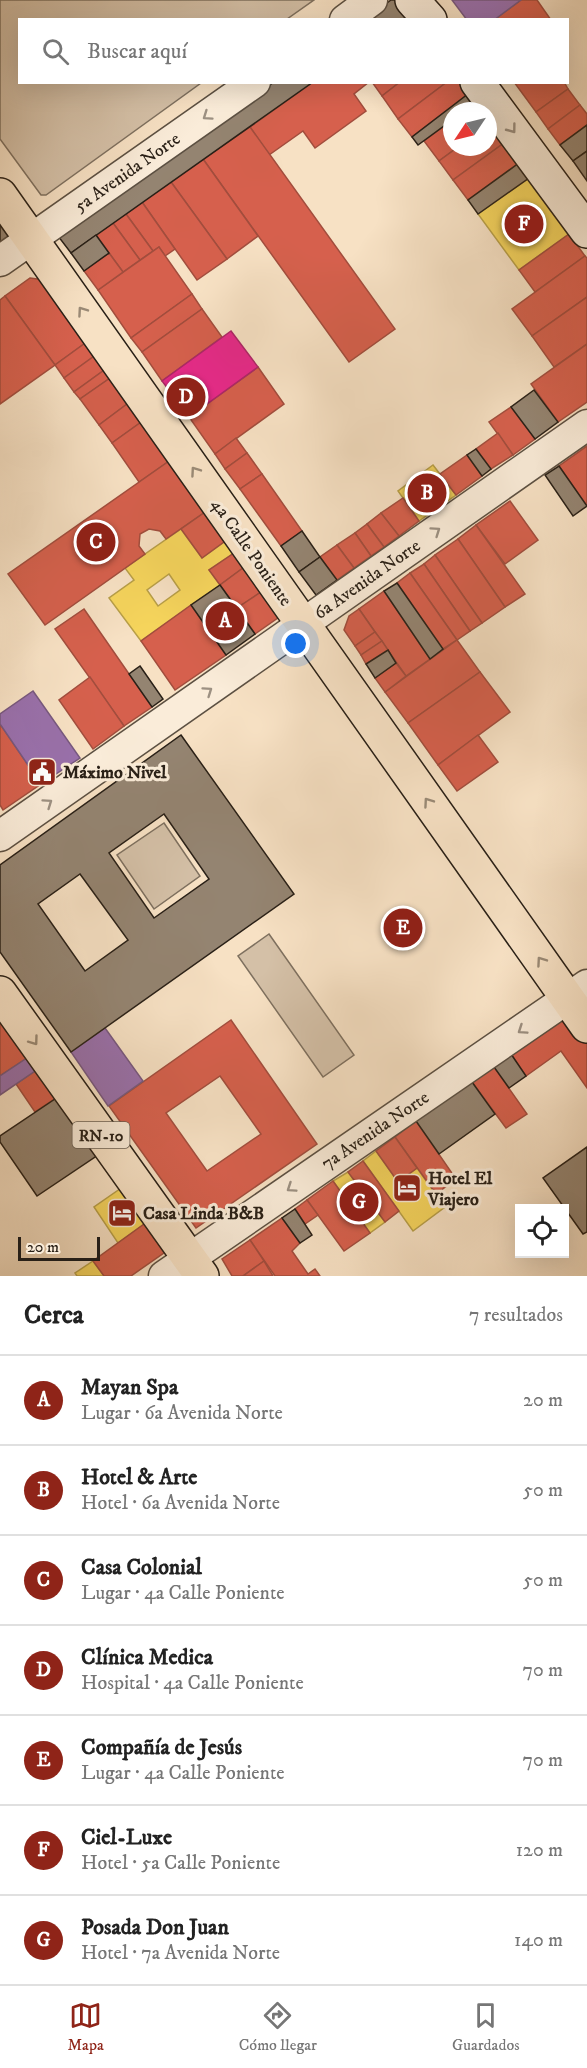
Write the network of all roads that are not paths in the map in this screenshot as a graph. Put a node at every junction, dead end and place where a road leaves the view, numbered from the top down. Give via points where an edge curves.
1 (372, 0) edge
2 (412, 0) edge
3 (348, 18) edge
4 (428, 18) edge
5 (252, 84) edge
6 (478, 84) edge
7 (0, 195) edge
8 (587, 231) edge
9 (31, 239) junction
10 (0, 261) edge
11 (587, 425) edge
12 (303, 624) junction
13 (0, 836) edge
14 (577, 992) edge
15 (0, 993) edge
16 (587, 1026) edge
17 (185, 1270) edge

1 - 3 street
2 - 4 main road
5 -> 9 street, 5a Avenida Norte
6 -> 8 main road
7 - 9 main road, 4a Calle Poniente
9 - 10 street, 5a Avenida Norte
12 -> 9 main road, 4a Calle Poniente
12 -> 11 street, 6a Avenida Norte
13 -> 12 street, 6a Avenida Norte
14 -> 12 main road, 4a Calle Poniente
14 - 16 main road, 4a Calle Poniente
14 -> 17 street, 7a Avenida Norte
15 -> 17 main road, RN-10

